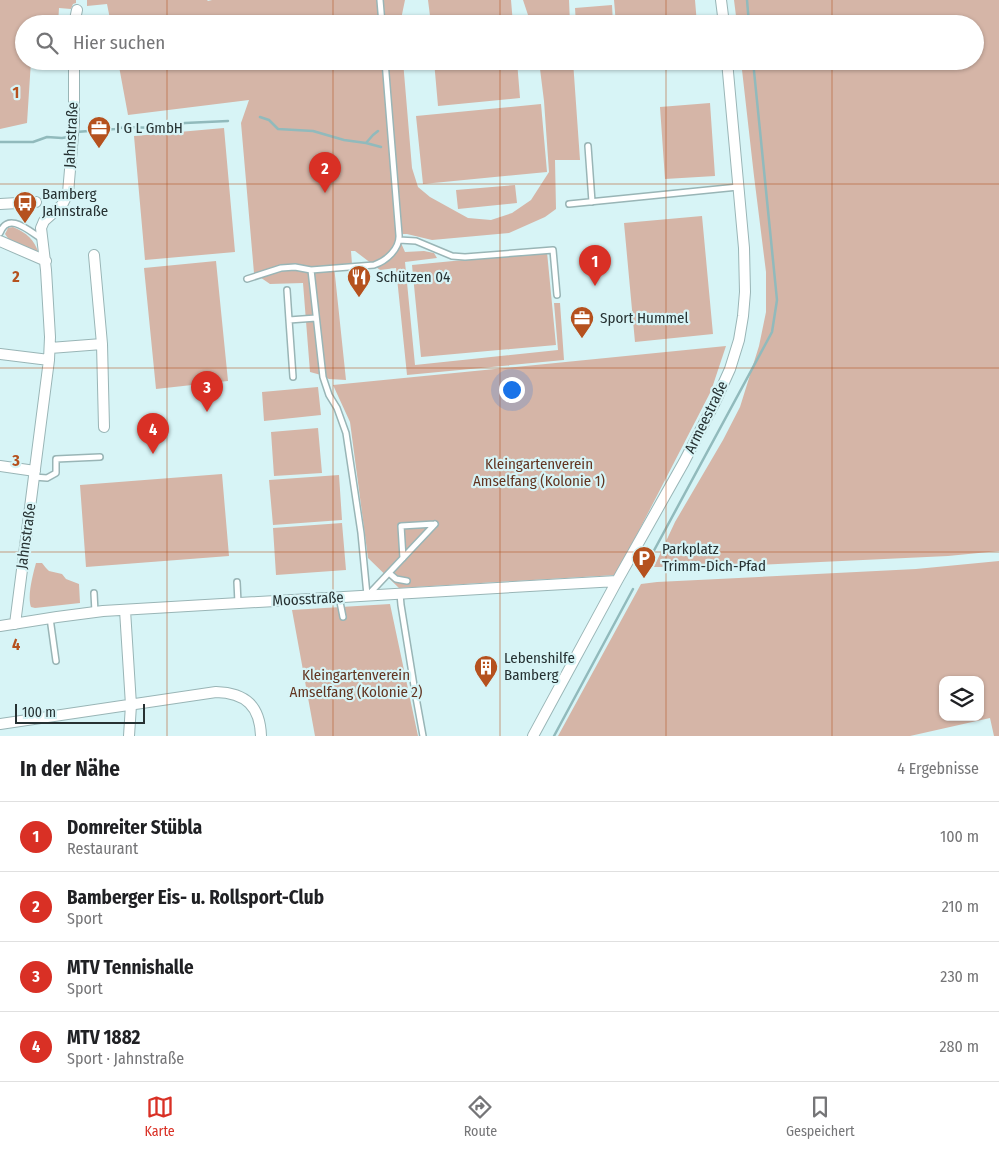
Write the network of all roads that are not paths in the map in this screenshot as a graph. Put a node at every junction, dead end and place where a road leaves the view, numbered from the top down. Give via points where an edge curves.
1 (380, 0) edge
2 (721, 0) edge
3 (77, 10) dead end
4 (76, 15) edge
5 (381, 15) edge
6 (723, 15) edge
7 (74, 70) edge
8 (386, 70) edge
9 (728, 70) edge
10 (588, 146) dead end
11 (738, 186) junction
12 (36, 202) dead end
13 (592, 202) junction
14 (0, 204) edge
15 (569, 204) dead end
16 (0, 234) edge
17 (42, 239) junction
18 (399, 240) junction
19 (0, 242) edge
20 (94, 255) dead end
21 (46, 261) junction
22 (310, 270) junction
23 (247, 279) dead end
24 (287, 290) dead end
25 (557, 295) dead end
26 (316, 318) junction
27 (289, 320) junction
28 (102, 344) junction
29 (50, 348) junction
30 (0, 354) edge
31 (49, 360) junction
32 (293, 377) dead end
33 (104, 428) dead end
34 (100, 457) dead end
35 (0, 466) edge
36 (34, 474) junction
37 (403, 558) junction
38 (389, 573) junction
39 (617, 581) junction
40 (237, 582) dead end
41 (407, 582) dead end
42 (94, 593) dead end
43 (400, 594) junction
44 (367, 596) junction
45 (339, 597) junction
46 (238, 603) junction
47 (125, 610) junction
48 (96, 612) junction
49 (343, 617) dead end
50 (50, 618) junction
51 (15, 624) junction
52 (0, 626) edge
53 (56, 661) dead end
54 (130, 705) junction
55 (0, 724) edge
56 (129, 736) edge
57 (261, 736) edge
58 (424, 736) edge
59 (533, 736) edge

1 - 5 lane
2 - 6 street
3 - 4 street
7 - 17 street, Jahnstraße via 74,122 68,193 62,205 44,221
8 - 18 lane
9 - 11 street, Armeestraße
10 - 13 lane
11 - 13 lane
11 - 39 street, Armeestraße via 745,292 739,340 716,400
12 - 14 street
13 - 15 lane
16 - 17 lane via 2,226 12,223
16 - 19 lane
17 - 21 street, Jahnstraße
18 - 22 lane via 395,249 378,264
18 - 25 lane via 416,241 452,256 465,257 552,250
19 - 21 street
20 - 28 street
21 - 29 street, Jahnstraße
22 - 23 lane via 281,268
22 - 26 lane
24 - 27 lane
26 - 27 lane
26 - 44 lane via 323,377 346,433
27 - 32 lane
28 - 29 street
28 - 33 street
29 - 31 street, Jahnstraße
30 - 31 street
31 - 36 street, Jahnstraße
34 - 36 lane via 56,459 56,473 47,478
35 - 36 street
36 - 51 street, Jahnstraße
37 - 37 lane via 416,544 435,524 401,526
37 - 38 lane
38 - 41 lane
38 - 44 lane
39 - 43 street, Moosstraße
39 - 59 street, Armeestraße
40 - 46 lane
42 - 48 lane
43 - 44 street, Moosstraße
43 - 58 lane
44 - 45 street, Moosstraße
45 - 46 street, Moosstraße
45 - 49 lane
46 - 47 street, Moosstraße
47 - 48 street, Moosstraße
47 - 54 street
48 - 50 street, Moosstraße
50 - 51 street, Moosstraße
50 - 53 lane
51 - 52 street, Moosstraße
54 - 55 street
54 - 56 street
54 - 57 street via 229,692 241,697 258,714

